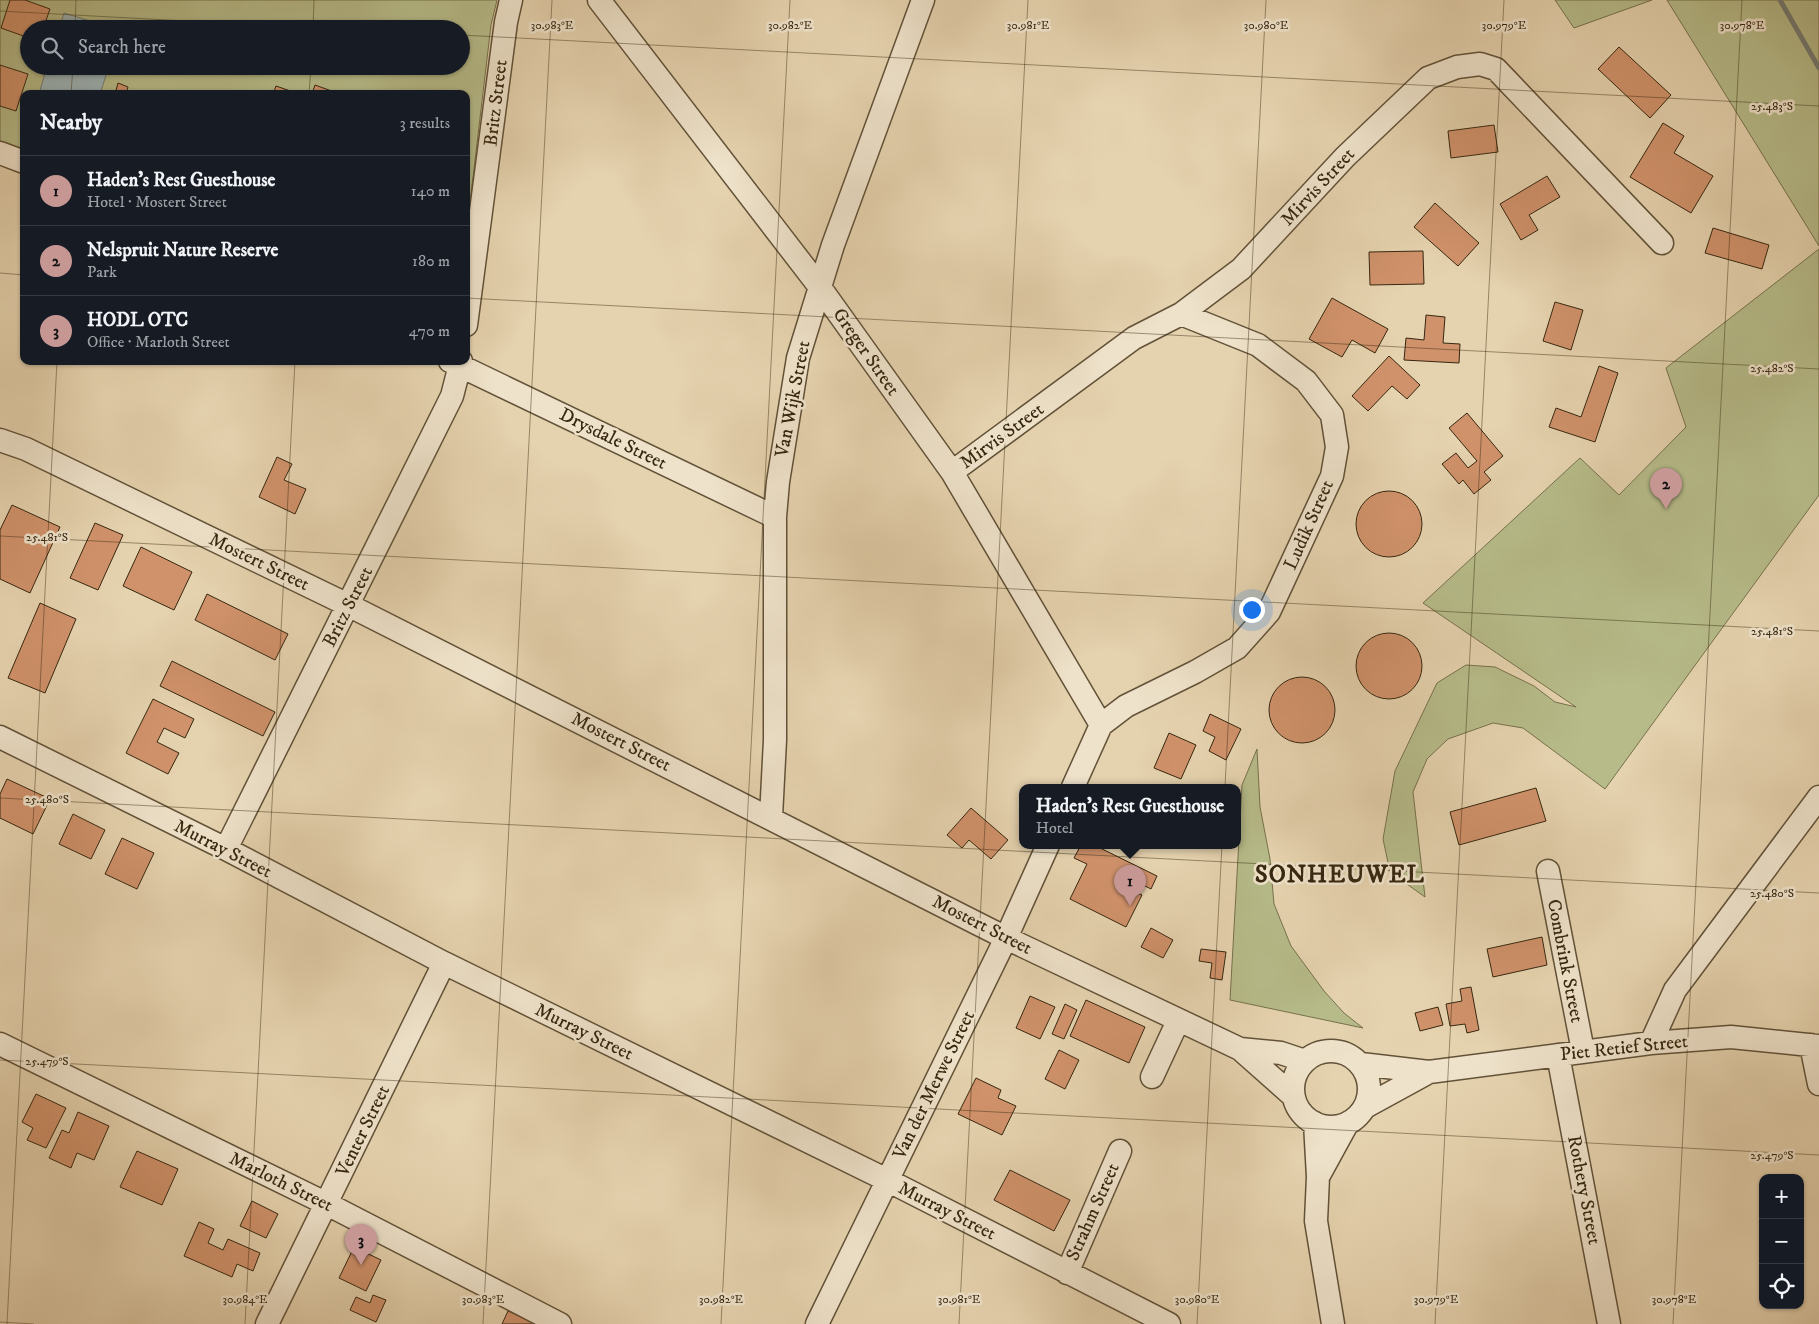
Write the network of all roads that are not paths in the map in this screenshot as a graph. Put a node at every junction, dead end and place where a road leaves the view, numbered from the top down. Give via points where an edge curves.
1 (512, 0) edge
2 (599, 0) edge
3 (923, 0) edge
4 (0, 153) edge
5 (20, 160) edge
6 (1662, 243) dead end
7 (819, 286) junction
8 (470, 295) edge
9 (1181, 314) junction
10 (457, 365) edge
11 (461, 365) edge
12 (0, 440) edge
13 (952, 472) junction
14 (775, 517) junction
15 (350, 606) junction
16 (1101, 725) junction
17 (0, 737) edge
18 (1074, 784) edge
19 (1819, 797) edge
20 (771, 817) junction
21 (226, 849) junction
22 (1046, 849) edge
23 (1548, 871) dead end
24 (1006, 938) junction
25 (444, 964) junction
26 (1178, 1020) junction
27 (1651, 1043) junction
28 (0, 1044) edge
29 (1815, 1045) edge
30 (1240, 1050) junction
31 (1583, 1051) junction
32 (1558, 1055) junction
33 (1305, 1060) junction
34 (1361, 1064) junction
35 (1429, 1072) junction
36 (1152, 1077) dead end
37 (1819, 1084) edge
38 (1293, 1096) junction
39 (1365, 1107) junction
40 (1314, 1123) junction
41 (1346, 1124) junction
42 (1120, 1152) dead end
43 (1318, 1176) junction
44 (888, 1181) junction
45 (327, 1204) junction
46 (1067, 1273) junction
47 (267, 1324) edge
48 (560, 1324) edge
49 (817, 1324) edge
50 (1169, 1324) edge
51 (1333, 1324) edge
52 (1609, 1324) edge

1 - 8 street, Britz Street via 506,22
2 - 7 street, Greger Street
3 - 7 street, Van Wijk Street
4 - 5 street
6 - 9 street, Mirvis Street via 1496,69 1480,64 1457,67 1428,78 1345,157 1241,269
7 - 13 street, Greger Street
7 - 14 street, Van Wijk Street via 798,358
9 - 13 street, Mirvis Street via 1134,338
9 - 16 street, Ludik Street via 1258,345 1306,381 1332,415 1337,447 1332,476 1269,612 1254,630 1237,648 1126,706
10 - 15 street, Britz Street via 452,396
11 - 14 street, Drysdale Street
12 - 15 street, Mostert Street via 26,448
13 - 16 street, Greger Street
14 - 20 street, Van Wijk Street via 775,740
15 - 20 street, Mostert Street
15 - 21 street, Britz Street
16 - 18 street
17 - 21 street, Murray Street
19 - 27 street via 1675,990
20 - 24 street, Mostert Street
21 - 25 street, Murray Street
22 - 24 street, Van der Merwe Street
23 - 31 street, Combrink Street
24 - 26 street, Mostert Street
24 - 44 street, Van der Merwe Street
25 - 44 street, Murray Street
25 - 45 street, Venter Street
26 - 30 street, Mostert Street
26 - 36 street
27 - 29 street, Piet Retief Street via 1731,1038
27 - 31 street, Piet Retief Street
28 - 45 street, Marloth Street
29 - 37 street
30 - 33 street, Mostert Street via 1281,1053
30 - 38 street, Mostert Street
31 - 32 street, Piet Retief Street
32 - 35 street, Piet Retief Street
32 - 52 street, Rothery Street
33 - 34 street via 1318,1053 1334,1051 1349,1055
33 - 38 street via 1296,1073
34 - 35 street, Piet Retief Street
34 - 39 street via 1367,1074 1370,1092
35 - 39 street, Piet Retief Street
38 - 40 street via 1303,1116
39 - 41 street via 1357,1118
40 - 41 street via 1331,1127
40 - 43 street
41 - 43 street via 1330,1160
42 - 46 street, Strahm Street
43 - 51 street via 1316,1221
44 - 46 street, Murray Street
44 - 49 street, Van der Merwe Street
45 - 47 street, Venter Street
45 - 48 street, Marloth Street
46 - 50 street, Murray Street

